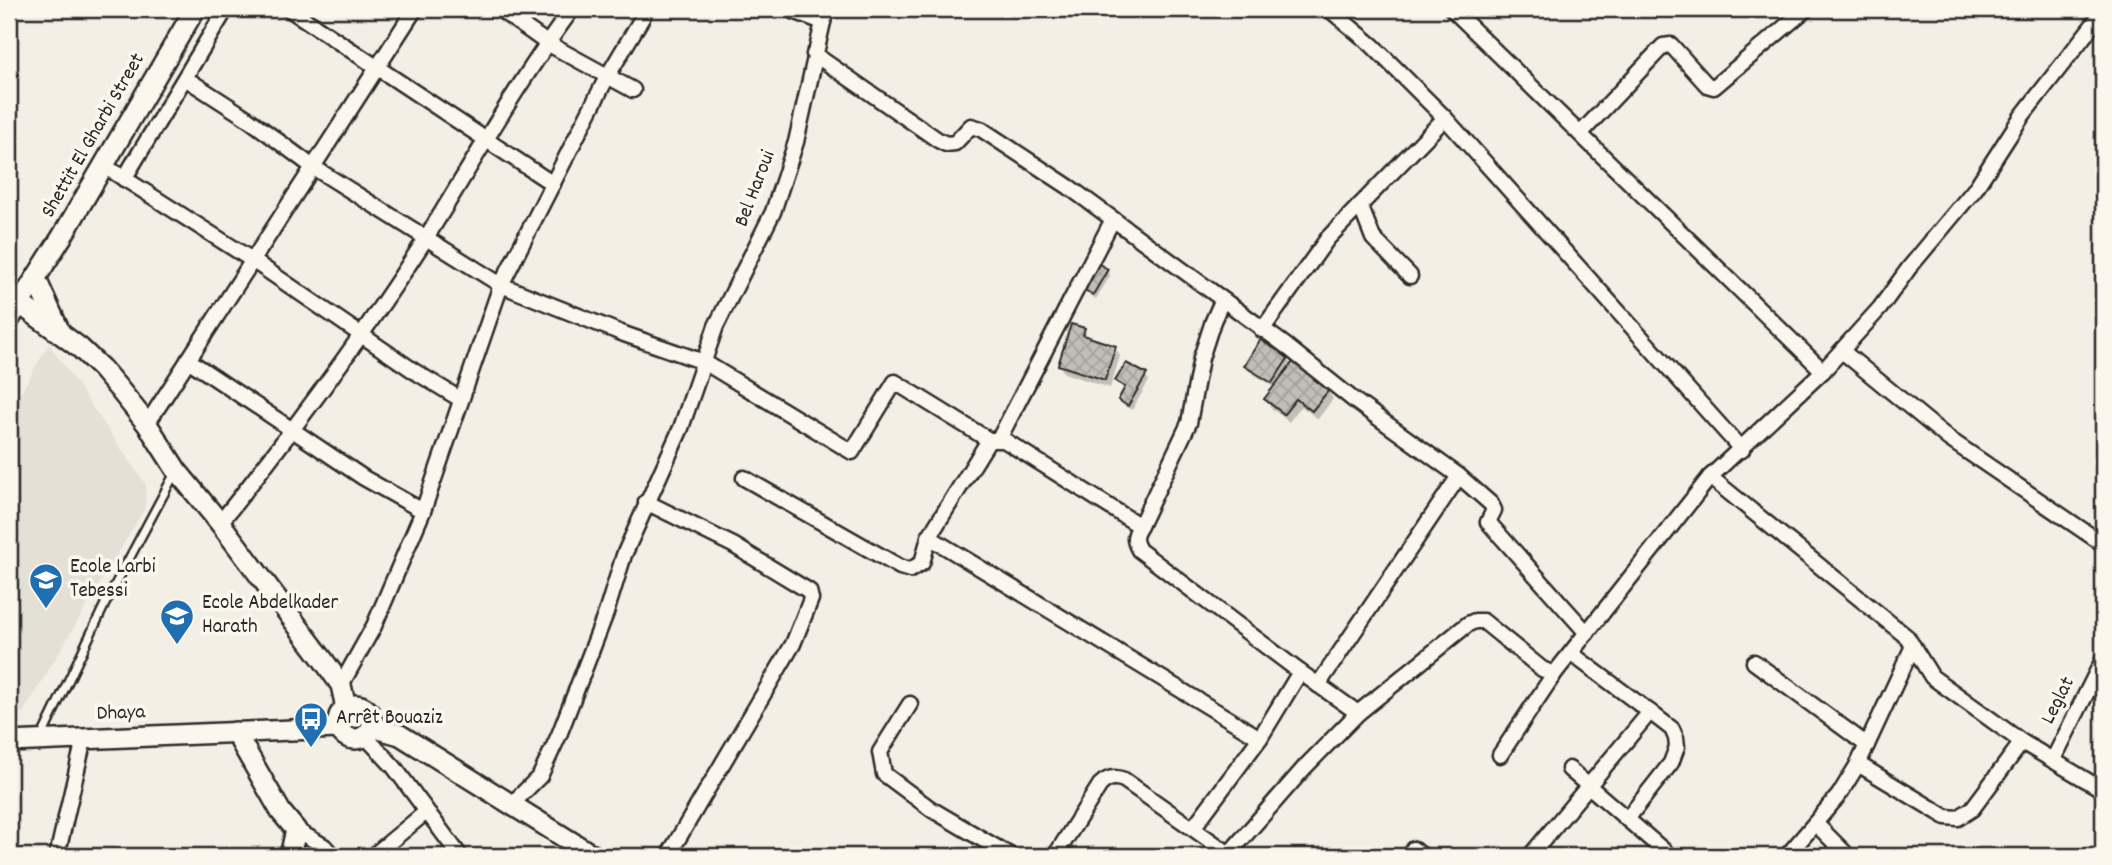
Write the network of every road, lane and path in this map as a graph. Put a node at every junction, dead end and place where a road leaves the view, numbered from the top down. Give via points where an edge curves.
1 (195, 9) edge
2 (226, 9) edge
3 (289, 9) edge
4 (415, 9) edge
5 (499, 9) edge
6 (572, 9) edge
7 (645, 9) edge
8 (788, 9) edge
9 (1329, 9) edge
10 (1452, 9) edge
11 (1806, 9) edge
12 (2103, 12) edge
13 (825, 15) edge
14 (547, 43) junction
15 (814, 54) junction
16 (377, 67) junction
17 (607, 77) junction
18 (185, 78) junction
19 (633, 90) dead end
20 (1446, 118) junction
21 (1581, 133) junction
22 (486, 140) junction
23 (103, 166) junction
24 (313, 167) junction
25 (124, 179) junction
26 (553, 184) junction
27 (1360, 205) junction
28 (1113, 219) junction
29 (425, 238) junction
30 (252, 260) junction
31 (1410, 276) dead end
32 (36, 279) junction
33 (501, 285) junction
34 (1222, 301) junction
35 (11, 310) edge
36 (1262, 330) junction
37 (59, 333) junction
38 (362, 335) junction
39 (1842, 351) junction
40 (188, 360) junction
41 (705, 362) junction
42 (1823, 371) junction
43 (460, 399) junction
44 (147, 424) junction
45 (292, 430) junction
46 (994, 440) junction
47 (1742, 450) junction
48 (177, 471) junction
49 (1459, 476) junction
50 (1710, 477) junction
51 (744, 478) dead end
52 (646, 502) junction
53 (422, 512) junction
54 (220, 523) junction
55 (1140, 526) junction
56 (929, 537) junction
57 (2103, 544) edge
58 (1587, 633) junction
59 (1913, 646) junction
60 (1572, 654) junction
61 (2103, 660) edge
62 (1754, 663) dead end
63 (1300, 673) junction
64 (1554, 674) junction
65 (341, 685) junction
66 (1318, 685) junction
67 (910, 704) dead end
68 (346, 708) junction
69 (1650, 712) junction
70 (1358, 713) junction
71 (338, 728) junction
72 (235, 732) junction
73 (368, 732) junction
74 (1260, 738) junction
75 (84, 739) junction
76 (40, 740) junction
77 (9, 742) edge
78 (2022, 742) junction
79 (1867, 745) junction
80 (1500, 755) dead end
81 (2053, 760) junction
82 (1858, 764) junction
83 (1569, 769) dead end
84 (1588, 785) junction
85 (2103, 790) edge
86 (511, 805) junction
87 (426, 812) junction
88 (1627, 819) junction
89 (1816, 824) junction
90 (1193, 828) junction
91 (296, 830) junction
92 (57, 856) edge
93 (290, 856) edge
94 (334, 856) edge
95 (373, 856) edge
96 (460, 856) edge
97 (594, 856) edge
98 (668, 856) edge
99 (1011, 856) edge
100 (1055, 856) edge
101 (1229, 856) edge
102 (1530, 856) edge
103 (1670, 856) edge
104 (1787, 856) edge
105 (1847, 856) edge

1 - 23 street, Shettit El Gharbi Street
2 - 18 street
3 - 16 street
4 - 16 street
5 - 14 street
6 - 14 street
7 - 17 street
8 - 13 street, Bel Haroui
9 - 20 street
10 - 21 street
11 - 21 street via 1714,87 1671,45 1663,46
12 - 39 street via 2022,116 1975,189
13 - 15 street, Bel Haroui
14 - 17 street
14 - 22 street
15 - 28 street via 938,140 955,143 975,126
15 - 41 street, Bel Haroui via 796,142 773,212 716,326
16 - 22 street
16 - 24 street
17 - 19 street
17 - 26 street
18 - 24 street
18 - 25 street
20 - 27 street
20 - 47 street
21 - 42 street
22 - 26 street
22 - 29 street
23 - 25 street
23 - 32 street, Shettit El Gharbi Street
24 - 29 street
24 - 30 street
25 - 30 street
26 - 33 street
27 - 31 street via 1373,238
27 - 36 street via 1328,238
28 - 34 street
28 - 46 street
29 - 33 street
29 - 38 street
30 - 38 street
30 - 40 street
32 - 35 street, Shettit El Gharbi Street
32 - 37 street
33 - 41 street
33 - 43 street
34 - 36 street
34 - 55 street via 1201,358 1189,424
35 - 37 street
36 - 49 street
37 - 44 street via 102,369
38 - 43 street
38 - 45 street
39 - 42 street
39 - 57 street via 1948,439
40 - 44 street
40 - 45 street
41 - 46 street via 852,452 895,383
41 - 52 street, Bel Haroui via 681,428
42 - 47 street
43 - 53 street
44 - 48 street
45 - 53 street
45 - 54 street
46 - 55 street via 1004,440
46 - 56 street
47 - 50 street
48 - 54 street
48 - 76 lane via 106,602
49 - 58 street via 1491,504 1494,510 1488,522
49 - 66 street
50 - 58 street
50 - 59 street
51 - 56 street via 900,568 910,570 922,564
52 - 86 street, Bel Haroui via 559,735 540,776
52 - 98 street via 733,545 808,591 811,599 793,644
53 - 65 street via 378,617
54 - 65 street
55 - 63 street via 1134,536 1139,550
56 - 74 street
58 - 60 street
59 - 78 street via 1932,677
59 - 79 street
60 - 64 street
60 - 69 street
61 - 81 street, Leglat
62 - 79 street
63 - 66 street
63 - 74 street
64 - 70 street via 1483,621 1475,621
64 - 80 street
65 - 68 street
66 - 70 street
67 - 99 street via 880,752 884,774 931,809
68 - 71 street via 338,718
68 - 73 street via 366,709 372,717
69 - 84 street
69 - 88 street via 1672,729 1677,747 1671,763
70 - 101 street
71 - 72 street, Dhaya
71 - 73 street via 349,738 359,739
72 - 75 street, Dhaya
72 - 91 street
73 - 86 street via 400,735
73 - 87 street
74 - 90 street
75 - 76 street, Dhaya
75 - 92 street
76 - 77 street, Dhaya
78 - 81 street
78 - 82 street via 1972,809 1958,818 1946,817
79 - 82 street
81 - 85 street
82 - 89 street
83 - 84 street
84 - 88 street
84 - 102 street
86 - 97 street
87 - 95 street
87 - 96 street
88 - 103 street
89 - 104 street
89 - 105 street
90 - 100 street via 1124,780 1111,778 1100,785
90 - 101 street
91 - 93 street
91 - 94 street

